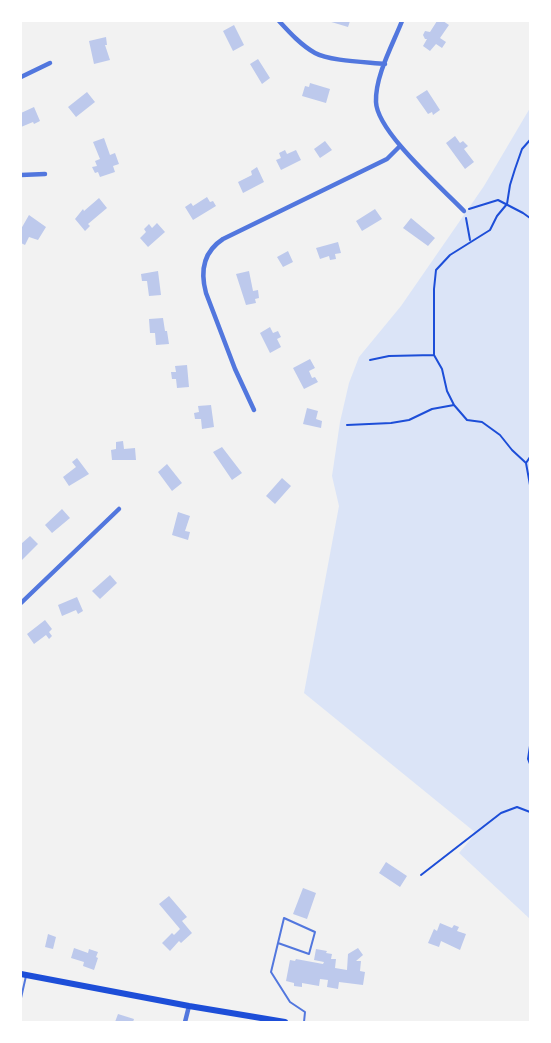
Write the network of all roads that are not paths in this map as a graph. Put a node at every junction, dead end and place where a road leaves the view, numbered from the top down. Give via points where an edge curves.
1 (279, 21) edge
2 (402, 21) edge
3 (50, 63) dead end
4 (385, 64) junction
5 (21, 77) edge
6 (400, 146) junction
7 (45, 174) dead end
8 (21, 175) edge
9 (464, 210) road end
10 (254, 410) dead end
11 (119, 509) dead end
12 (21, 603) edge
13 (278, 943) junction
14 (24, 974) edge
15 (21, 998) edge
16 (189, 1006) junction
17 (185, 1022) edge
18 (285, 1022) edge
19 (304, 1022) edge

1 - 4 street via 316,54
2 - 4 street
3 - 5 street
4 - 6 street via 378,86 377,109 384,126
6 - 9 street
6 - 10 street via 387,158 223,239 208,255 203,270 206,293
7 - 8 street
11 - 12 street
13 - 13 lane via 284,918 315,932 309,954
13 - 19 lane via 270,972 290,1002 305,1012
14 - 15 lane
14 - 16 main road
16 - 17 street
16 - 18 main road

